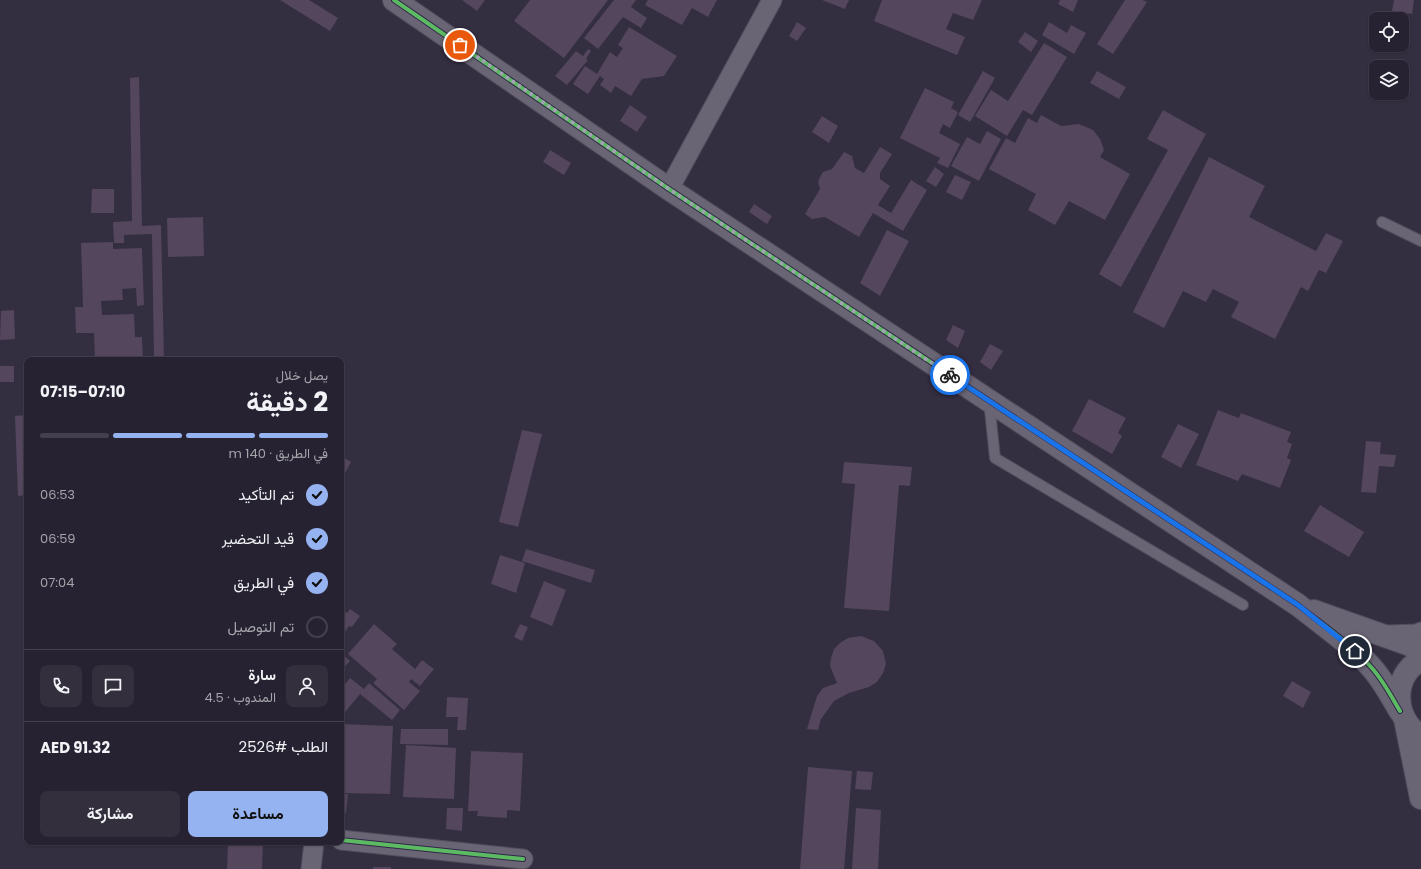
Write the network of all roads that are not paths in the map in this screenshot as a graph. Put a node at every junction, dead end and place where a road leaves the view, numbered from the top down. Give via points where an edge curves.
1 (394, 0) edge
2 (772, 0) edge
3 (669, 189) junction
4 (1382, 222) dead end
5 (1421, 241) edge
6 (989, 401) junction
7 (1243, 605) dead end
8 (1298, 605) junction
9 (1421, 632) edge
10 (1383, 635) junction
11 (1421, 651) edge
12 (1421, 660) edge
13 (1409, 723) edge
14 (1421, 798) edge
15 (344, 840) edge
16 (314, 845) edge
17 (523, 859) dead end
18 (311, 869) edge

1 - 3 street
2 - 3 street
3 - 6 street
4 - 5 lane
6 - 7 lane via 995,458
6 - 8 street
8 - 10 street
8 - 13 street via 1371,666
9 - 10 street
10 - 11 street
12 - 13 street via 1407,672 1398,697
13 - 14 street
15 - 17 street
16 - 18 street

